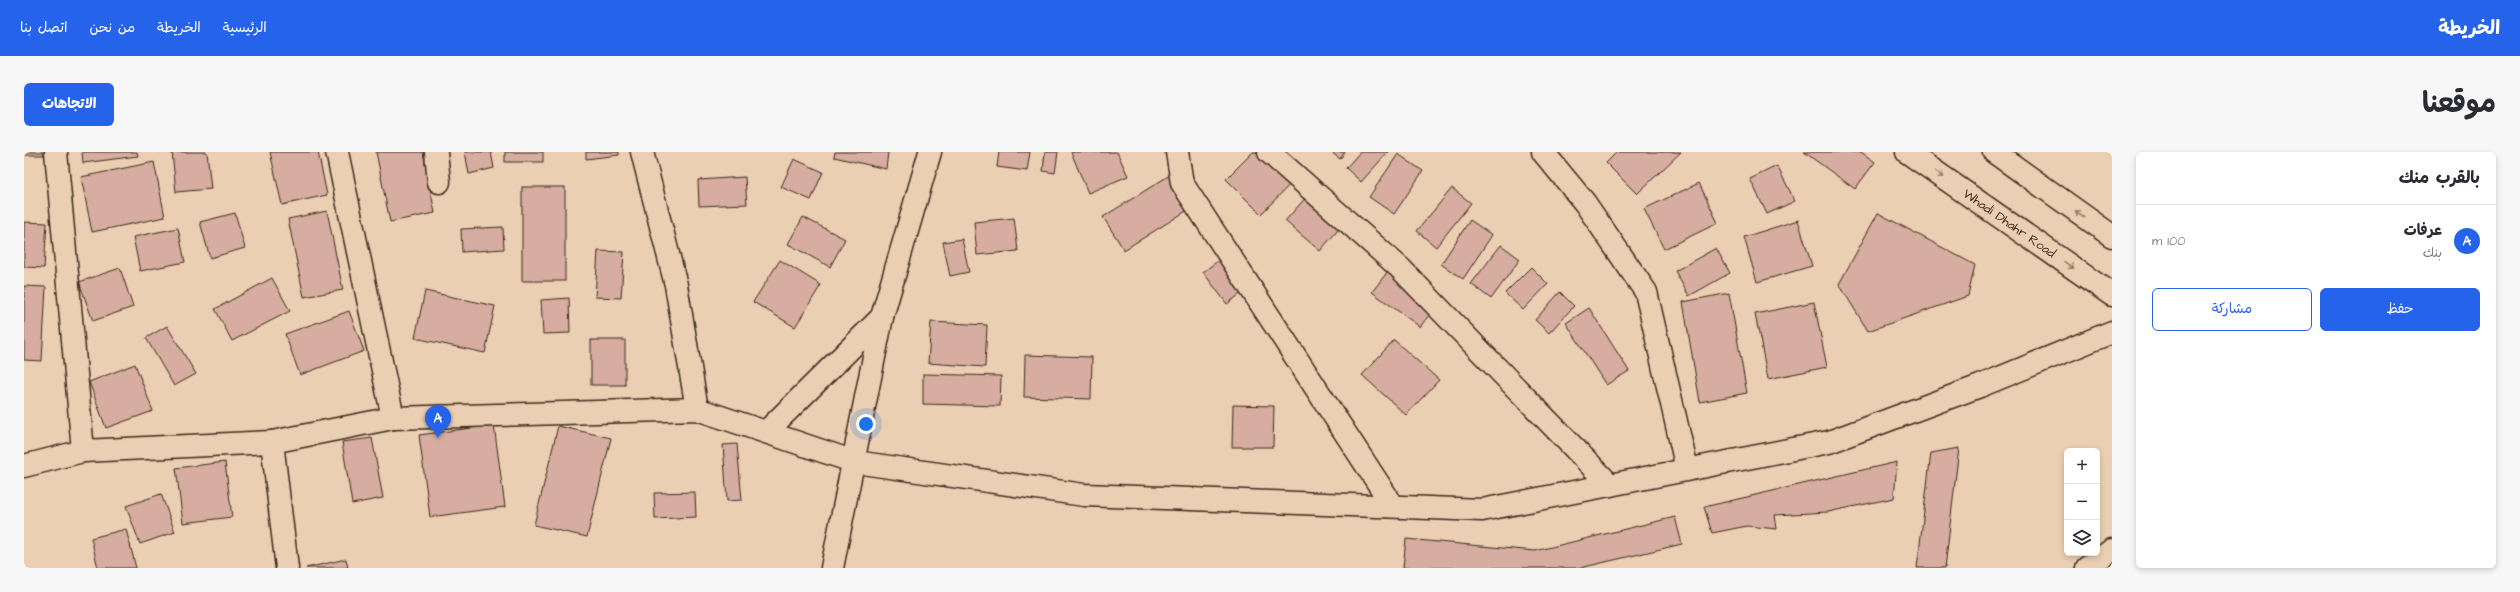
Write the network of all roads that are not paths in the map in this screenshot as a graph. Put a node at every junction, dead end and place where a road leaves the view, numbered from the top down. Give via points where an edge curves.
1 (56, 152) edge
2 (336, 152) edge
3 (436, 152) edge
4 (642, 152) edge
5 (930, 152) edge
6 (1177, 152) edge
7 (1269, 152) edge
8 (1543, 152) edge
9 (1908, 152) edge
10 (1994, 152) edge
11 (439, 182) dead end
12 (2112, 236) edge
13 (2112, 295) edge
14 (882, 318) junction
15 (2112, 332) edge
16 (697, 409) junction
17 (393, 418) junction
18 (766, 432) junction
19 (272, 442) junction
20 (83, 451) junction
21 (855, 462) junction
22 (24, 466) edge
23 (1687, 469) junction
24 (1610, 485) junction
25 (1394, 506) junction
26 (2112, 550) edge
27 (287, 568) edge
28 (832, 568) edge
29 (2087, 568) edge

1 - 20 street
2 - 17 street
3 - 11 street
4 - 16 street via 676,285
5 - 14 street
6 - 25 street via 1182,183
7 - 24 street via 1400,268
8 - 23 street via 1585,203 1646,292
9 -> 13 street, Whadi Dhahr Road
12 -> 10 street
14 - 18 street
14 - 21 street
15 - 23 street via 1980,386 1829,442
16 - 17 street
16 - 18 street
17 - 19 street
18 - 21 street
19 - 20 street
19 - 27 street
20 - 22 street
21 - 25 street via 1084,495
21 - 28 street
23 - 24 street
24 - 25 street via 1482,510
26 - 29 street

